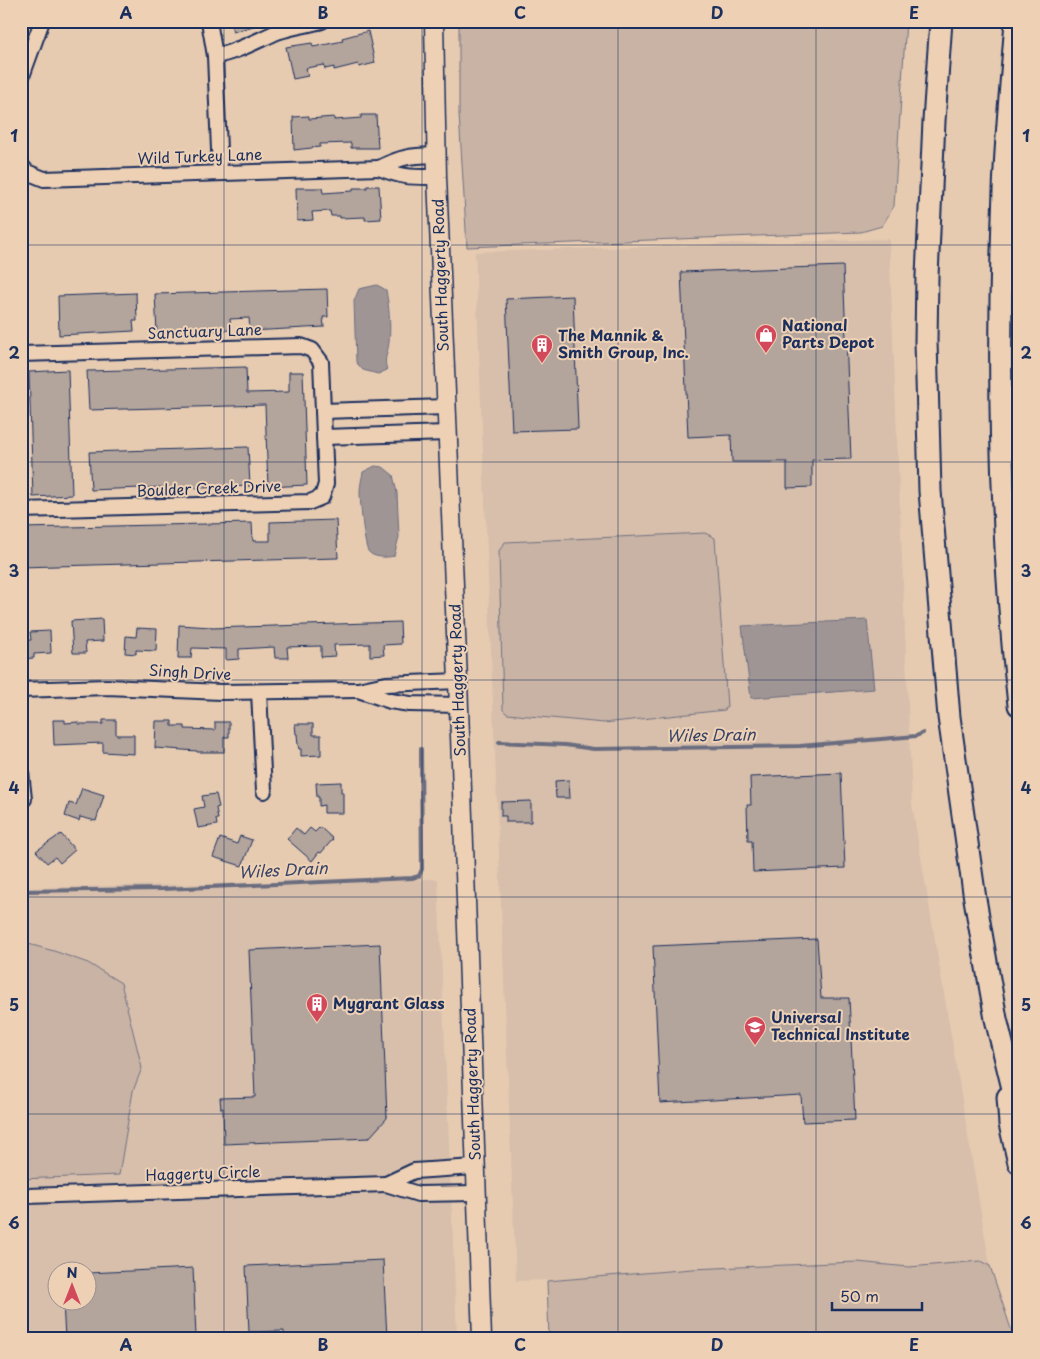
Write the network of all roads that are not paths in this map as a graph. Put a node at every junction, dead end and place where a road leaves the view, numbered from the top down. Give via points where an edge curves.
1 (42, 21) edge
2 (209, 21) edge
3 (322, 21) edge
4 (434, 21) edge
5 (941, 21) edge
6 (1016, 21) edge
7 (215, 56) junction
8 (21, 79) edge
9 (436, 155) junction
10 (23, 167) edge
11 (379, 168) junction
12 (220, 173) junction
13 (437, 177) junction
14 (21, 354) edge
15 (446, 407) junction
16 (324, 424) junction
17 (447, 433) junction
18 (21, 510) edge
19 (458, 680) junction
20 (21, 690) edge
21 (358, 690) junction
22 (259, 692) junction
23 (459, 705) junction
24 (1019, 705) edge
25 (21, 772) edge
26 (264, 791) dead end
27 (24, 799) dead end
28 (1003, 1052) junction
29 (1019, 1113) edge
30 (1019, 1163) edge
31 (475, 1167) junction
32 (386, 1184) junction
33 (476, 1193) junction
34 (21, 1197) edge
35 (482, 1338) edge

1 - 8 street
2 - 7 street
3 - 7 street via 282,31 249,46
4 - 9 main road, South Haggerty Road
5 - 28 highway via 926,286 930,491 949,717 975,900
6 - 24 highway via 1004,188 1000,373 1007,574
7 - 12 street
9 - 11 street, Wild Turkey Lane via 407,156
9 - 13 main road, South Haggerty Road
10 - 12 street, Wild Turkey Lane via 44,179
11 - 12 street, Wild Turkey Lane
11 - 13 street, Wild Turkey Lane via 399,176
13 - 15 main road, South Haggerty Road
14 - 16 street, Sanctuary Lane via 301,346 312,350 321,362
15 - 16 street
15 - 17 main road, South Haggerty Road
16 - 17 street
16 - 18 street, Boulder Creek Drive via 326,484 322,497 310,502
17 - 19 main road, South Haggerty Road
19 - 21 street, Singh Drive via 386,684
19 - 23 main road, South Haggerty Road
20 - 22 street, Singh Drive via 107,686
21 - 22 street, Singh Drive
21 - 23 street, Singh Drive via 410,704
22 - 26 street
23 - 31 main road, South Haggerty Road
25 - 27 street
28 - 29 highway
28 - 30 highway via 1010,1124
31 - 32 street, Haggerty Circle via 414,1171
31 - 33 main road, South Haggerty Road
32 - 33 street, Haggerty Circle via 418,1194
32 - 34 street, Haggerty Circle
33 - 35 main road, South Haggerty Road

